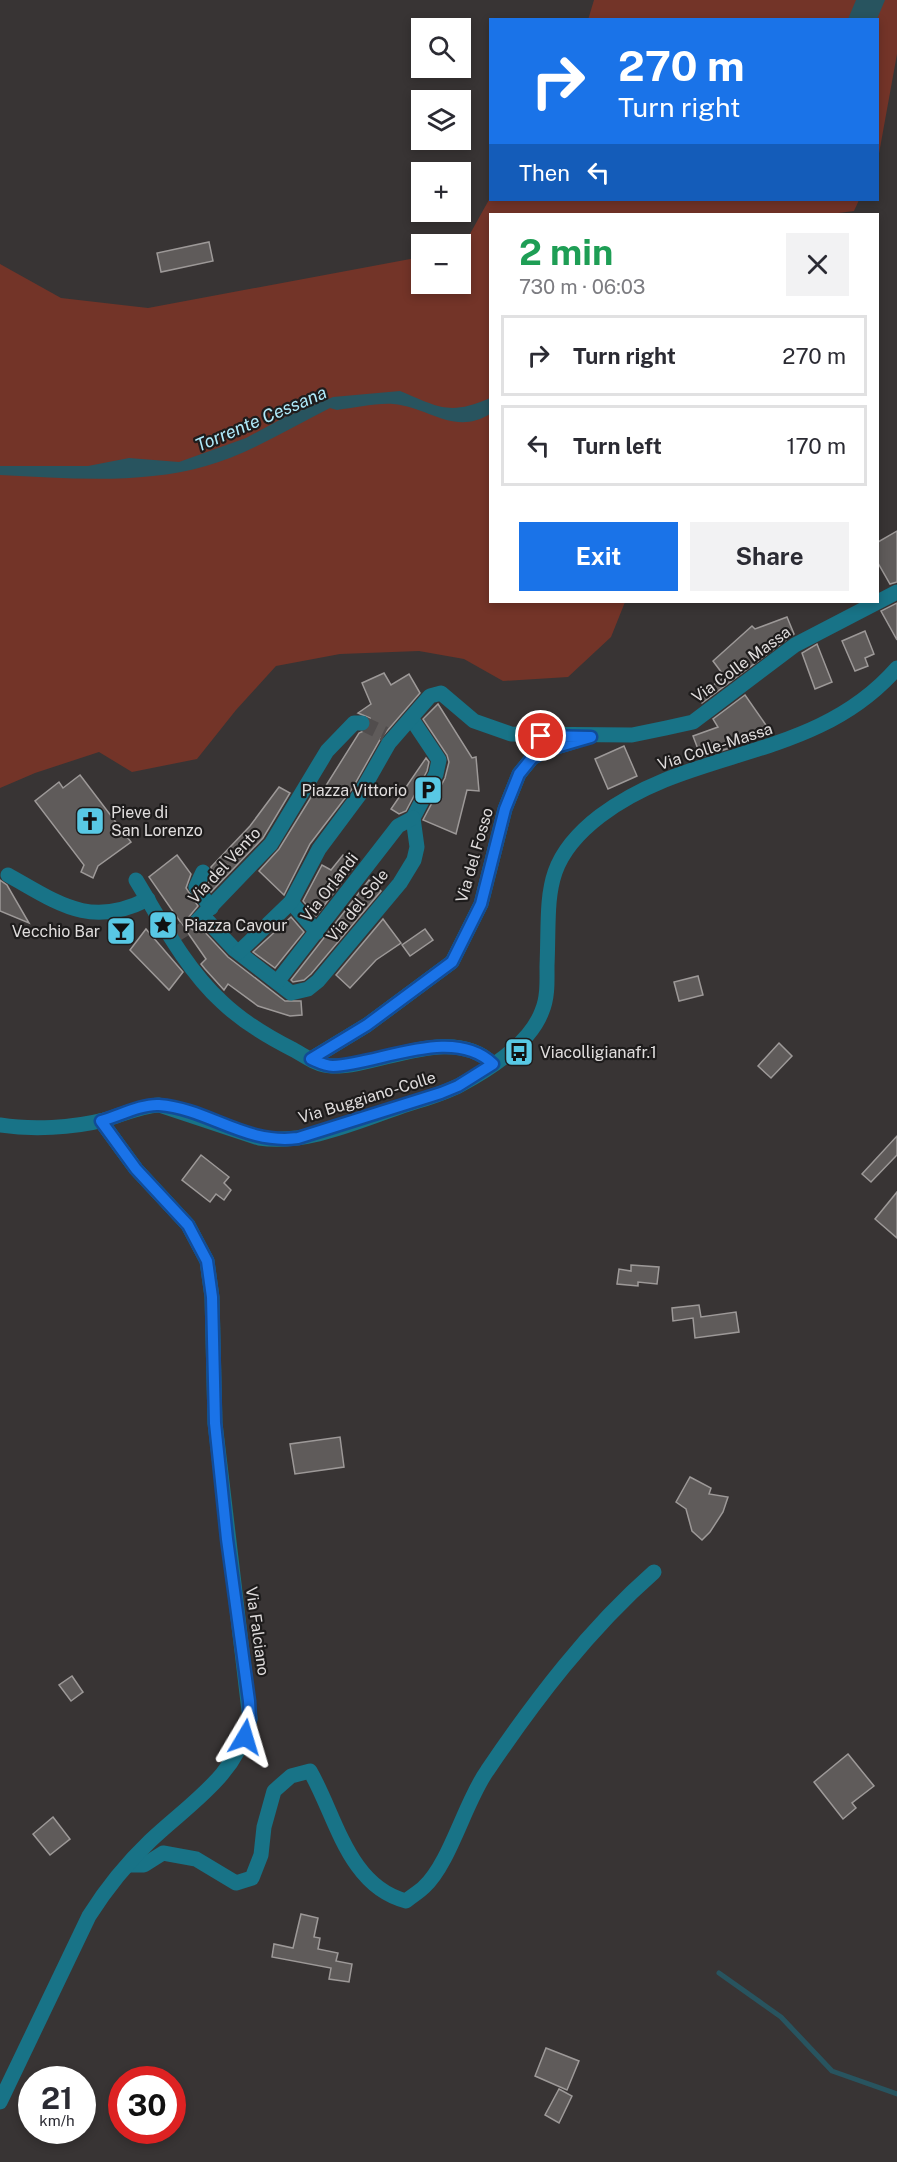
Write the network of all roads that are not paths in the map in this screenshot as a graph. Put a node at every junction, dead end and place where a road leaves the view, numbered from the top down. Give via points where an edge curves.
1 (897, 592) edge
2 (879, 601) edge
3 (876, 603) edge
4 (897, 668) edge
5 (411, 718) junction
6 (362, 723) dead end
7 (591, 737) junction
8 (413, 818) junction
9 (203, 872) dead end
10 (8, 875) dead end
11 (136, 880) dead end
12 (148, 899) junction
13 (291, 902) junction
14 (204, 915) junction
15 (316, 932) junction
16 (238, 952) junction
17 (277, 982) junction
18 (311, 1059) junction
19 (493, 1064) junction
20 (101, 1121) junction
21 (0, 1125) edge
22 (654, 1572) dead end
23 (128, 1864) junction
24 (0, 2102) edge

1 - 2 street, Via Colle Massa
3 - 7 street, Via Colle Massa via 795,645 693,722 632,735
4 - 19 street, Via Colle-Massa via 838,717 788,741 672,776 640,790 598,817 570,842 551,880 544,1008 537,1024
5 - 7 street, Via Colle Massa via 430,696 441,693 474,720 511,734
5 - 8 street via 439,760
5 - 13 street via 389,737 360,794 319,849
6 - 14 street, Via del Vento via 354,723 327,751 271,844
7 - 18 street, Via del Fosso via 546,750 532,758 519,774 505,809 481,904 452,962 367,1025
8 - 15 street, Via Orlandi via 398,826
8 - 17 street, Via del Sole via 417,847 400,883 318,981 308,989 291,993
9 - 14 street via 196,887
10 - 12 street via 66,907 105,914
11 - 12 street
12 - 18 street via 194,971 222,1003 284,1046
13 - 15 street
13 - 16 street
14 - 16 street
15 - 17 street, Via Orlandi
16 - 17 street
18 - 19 street via 332,1066 418,1048 451,1047 484,1055
19 - 20 street, Via Buggiano-Colle via 441,1093 298,1138 259,1138 159,1105
20 - 21 street, Via Buggiano-Colle via 34,1127
20 - 23 street, Via Falciano via 136,1169 188,1225 207,1261 212,1297 215,1423 250,1719 231,1764
22 - 23 street via 582,1643 486,1773 445,1856 425,1887 406,1901 388,1896 368,1880 341,1839 310,1771 291,1776 274,1791 261,1856 252,1878 236,1883 196,1859 164,1853 144,1865
23 - 24 street, Via Falciano via 89,1916

